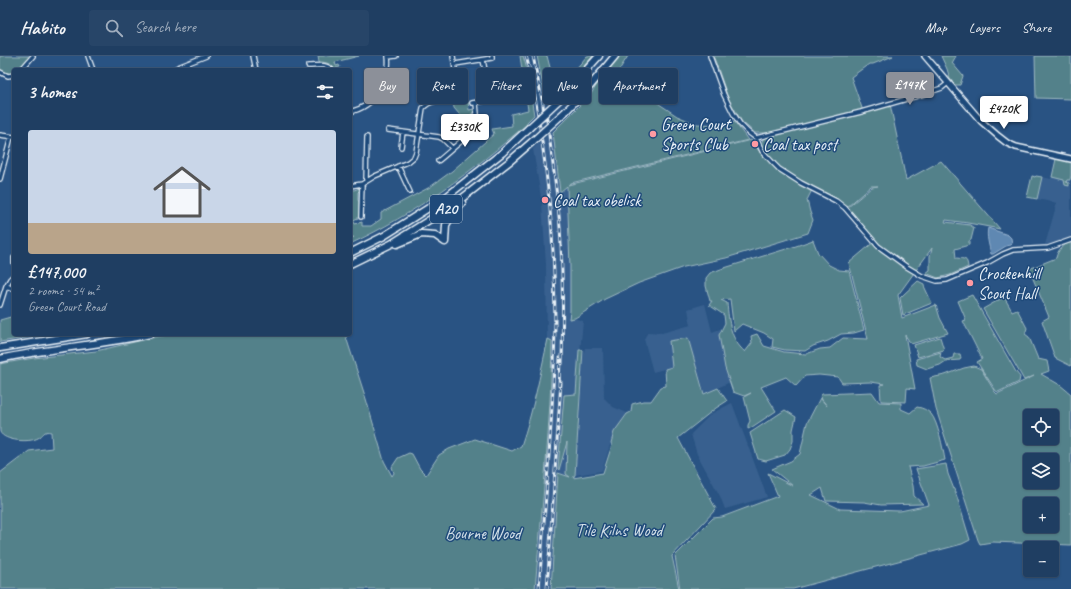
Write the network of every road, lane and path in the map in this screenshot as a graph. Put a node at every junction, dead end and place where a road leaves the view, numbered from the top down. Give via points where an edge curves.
1 (33, 56) edge
2 (88, 56) edge
3 (206, 56) edge
4 (253, 56) edge
5 (396, 56) edge
6 (453, 56) edge
7 (492, 56) edge
8 (599, 56) edge
9 (615, 56) edge
10 (710, 56) edge
11 (925, 56) edge
12 (388, 57) edge
13 (483, 60) junction
14 (455, 64) junction
15 (308, 66) dead end
16 (23, 68) edge
17 (92, 68) edge
18 (176, 68) edge
19 (256, 68) edge
20 (330, 68) edge
21 (0, 72) edge
22 (12, 75) edge
23 (948, 83) junction
24 (352, 112) edge
25 (469, 121) dead end
26 (388, 130) dead end
27 (403, 132) junction
28 (0, 135) edge
29 (419, 135) junction
30 (468, 136) dead end
31 (12, 137) edge
32 (367, 138) dead end
33 (756, 138) junction
34 (527, 146) junction
35 (401, 147) dead end
36 (452, 148) junction
37 (1071, 158) edge
38 (438, 162) dead end
39 (398, 166) junction
40 (0, 179) edge
41 (366, 181) junction
42 (362, 184) junction
43 (352, 186) edge
44 (410, 192) dead end
45 (361, 217) dead end
46 (1071, 240) edge
47 (352, 252) edge
48 (352, 264) edge
49 (352, 264) edge
50 (12, 277) edge
51 (6, 286) junction
52 (12, 288) edge
53 (0, 304) edge
54 (75, 336) edge
55 (141, 336) edge
56 (0, 348) edge
57 (0, 358) edge

1 - 16 street
2 - 17 street
3 - 18 street
4 - 19 street
5 - 12 street
6 - 14 street
7 - 13 street
8 - 47 highway, A20, bridge via 567,93 502,153 446,197 384,236
9 - 34 highway, A20, bridge via 566,111
10 - 33 street via 733,113 740,124
11 - 23 main road
12 - 24 street via 388,73 380,92 373,101
13 - 14 street
13 - 25 street via 491,100 474,103 477,114
14 - 29 street via 459,95 457,98 427,104 422,111
15 - 20 street via 323,65
21 - 22 street
23 - 33 street via 942,88 918,96
23 - 37 main road via 981,121 1007,143
26 - 27 street
27 - 29 street
27 - 35 street
28 - 31 street
29 - 36 street via 439,137
29 - 39 street via 414,157
30 - 36 street
31 - 40 street
32 - 41 street
33 - 46 street via 762,150 779,169 845,208 886,253 922,276 937,282 987,263 1012,250 1048,248
34 - 48 highway, A20 via 456,203 391,244
34 - 49 highway via 518,157 456,208 446,225 445,242 435,235 420,234
36 - 38 street
39 - 41 street
39 - 44 street
41 - 42 street
42 - 43 street
42 - 45 street
50 - 51 street
51 - 52 street
51 - 53 street
54 - 56 highway
55 - 57 highway

